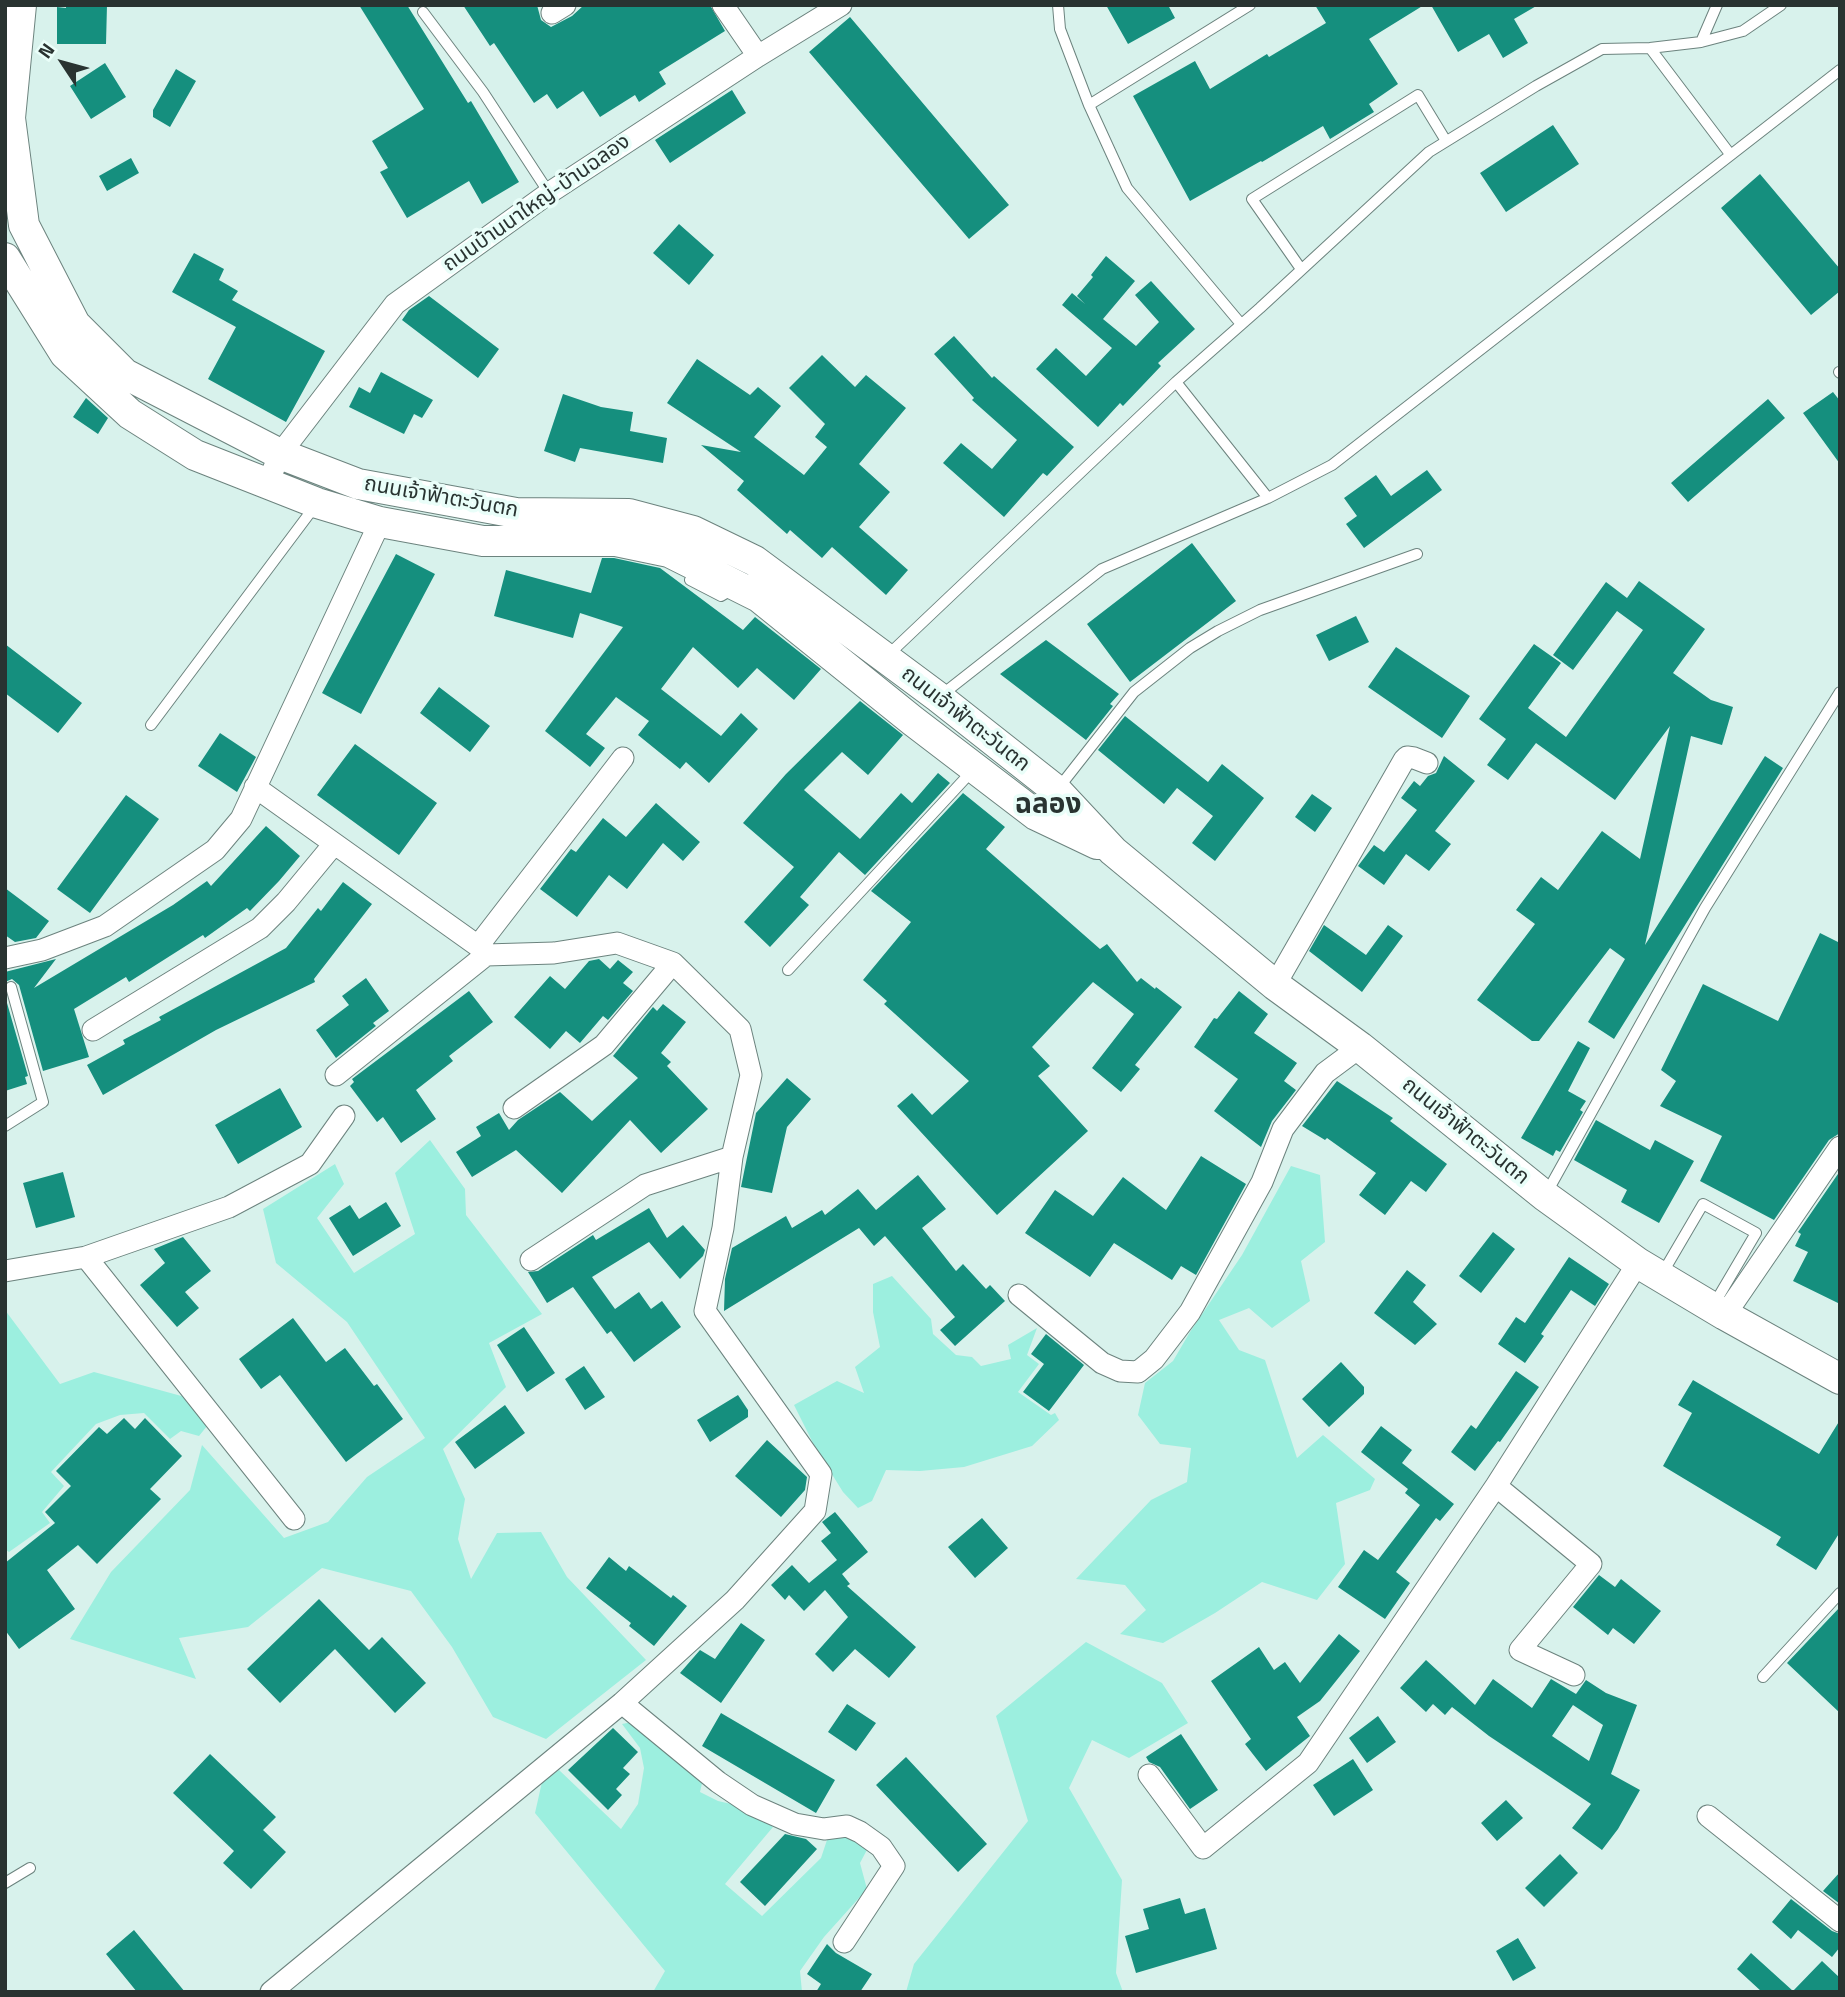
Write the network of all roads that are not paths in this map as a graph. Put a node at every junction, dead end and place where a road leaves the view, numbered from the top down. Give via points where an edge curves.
1 (21, 5) edge
2 (723, 5) edge
3 (1058, 5) edge
4 (1250, 5) edge
5 (1717, 5) edge
6 (1781, 5) edge
7 (832, 7) edge
8 (423, 12) dead end
9 (1702, 42) junction
10 (1650, 48) junction
11 (758, 55) junction
12 (1840, 70) edge
13 (1089, 105) junction
14 (1446, 141) junction
15 (1730, 154) junction
16 (549, 193) junction
17 (5, 258) edge
18 (1301, 269) junction
19 (1241, 324) junction
20 (1176, 382) junction
21 (280, 454) junction
22 (268, 482) junction
23 (1268, 498) junction
24 (317, 503) junction
25 (380, 522) junction
26 (1417, 554) dead end
27 (690, 580) dead end
28 (739, 586) junction
29 (885, 658) junction
30 (863, 679) junction
31 (1840, 692) edge
32 (938, 697) junction
33 (914, 721) junction
34 (150, 725) dead end
35 (623, 758) dead end
36 (1427, 764) dead end
37 (975, 768) junction
38 (255, 787) junction
39 (1056, 790) junction
40 (334, 844) junction
41 (1113, 851) junction
42 (482, 951) junction
43 (5, 958) edge
44 (673, 963) junction
45 (788, 970) dead end
46 (1275, 985) junction
47 (11, 987) dead end
48 (93, 1030) dead end
49 (1360, 1047) junction
50 (336, 1075) dead end
51 (514, 1108) dead end
52 (344, 1116) dead end
53 (5, 1126) edge
54 (1840, 1147) edge
55 (732, 1157) junction
56 (1545, 1196) junction
57 (86, 1257) junction
58 (531, 1260) dead end
59 (5, 1270) edge
60 (1649, 1270) junction
61 (1019, 1295) dead end
62 (1718, 1311) junction
63 (1840, 1379) edge
64 (1496, 1486) junction
65 (293, 1519) dead end
66 (1840, 1594) edge
67 (1574, 1675) dead end
68 (1763, 1676) dead end
69 (622, 1703) junction
70 (1149, 1775) dead end
71 (1708, 1816) dead end
72 (30, 1868) dead end
73 (5, 1883) edge
74 (1840, 1921) edge
75 (844, 1942) dead end
76 (271, 1992) edge

1 - 21 main road, ถนนเจ้าฟ้าตะวันตก via 10,118 24,225 75,324 125,374
2 - 11 street
3 - 13 lane via 1060,29
4 - 13 lane
5 - 9 lane
6 - 9 lane via 1743,31
7 - 11 street, ถนนบ้านนาใหญ่-บ้านฉลอง
8 - 16 lane
9 - 10 lane
10 - 14 lane via 1602,49
10 - 15 lane
11 - 16 street, ถนนบ้านนาใหญ่-บ้านฉลอง
12 - 15 lane
13 - 19 lane via 1126,188
14 - 18 lane
14 - 18 lane via 1419,95 1252,199
15 - 23 lane via 1332,465
16 - 21 street, ถนนบ้านนาใหญ่-บ้านฉลอง via 395,303
17 - 22 main road, ถนนเจ้าฟ้าตะวันตก via 65,355 130,414 195,456
18 - 19 lane
19 - 20 lane
20 - 23 lane
20 - 29 lane
21 - 22 street, ถนนบ้านนาใหญ่-บ้านฉลอง
21 - 29 main road, ถนนเจ้าฟ้าตะวันตก via 358,484 516,513 629,514 693,531 755,561
22 - 24 main road, ถนนเจ้าฟ้าตะวันตก
23 - 32 lane via 1102,569
24 - 25 main road, ถนนเจ้าฟ้าตะวันตก
24 - 34 lane
25 - 28 main road, ถนนเจ้าฟ้าตะวันตก via 483,541 617,541 669,552
25 - 38 street
26 - 39 lane via 1260,610 1191,648 1134,692
27 - 28 lane via 721,596
28 - 30 main road, ถนนเจ้าฟ้าตะวันตก via 760,597
29 - 30 main road
29 - 32 main road, ถนนเจ้าฟ้าตะวันตก
30 - 33 main road, ถนนเจ้าฟ้าตะวันตก
31 - 56 lane via 1705,908
32 - 33 main road
32 - 39 main road, ถนนเจ้าฟ้าตะวันตก
33 - 37 main road, ถนนเจ้าฟ้าตะวันตก
35 - 42 street
36 - 46 street via 1414,758 1404,760
37 - 41 main road, ถนนเจ้าฟ้าตะวันตก via 1036,815
37 - 45 lane
38 - 40 street
38 - 43 street via 241,819 215,850 105,926 42,950
39 - 41 main road, ถนนเจ้าฟ้าตะวันตก
40 - 42 street
40 - 48 street via 260,928
41 - 46 main road, ถนนเจ้าฟ้าตะวันตก
42 - 44 street via 554,953 617,943
42 - 50 street
44 - 51 street via 604,1045
44 - 55 street via 740,1028 751,1075
46 - 49 main road, ถนนเจ้าฟ้าตะวันตก
47 - 53 lane via 43,1102
49 - 56 main road, ถนนเจ้าฟ้าตะวันตก
49 - 61 street via 1325,1073 1283,1129 1262,1182 1190,1312 1154,1359 1138,1372 1102,1363
52 - 57 street via 310,1164 229,1207
54 - 62 street
55 - 58 street via 645,1185
55 - 69 street via 705,1311 821,1474 815,1511 735,1600
56 - 60 main road, ถนนเจ้าฟ้าตะวันตก
57 - 59 street
57 - 65 street
60 - 62 main road, ถนนเจ้าฟ้าตะวันตก
60 - 62 lane via 1703,1204 1756,1234
60 - 64 street
62 - 63 main road, ถนนเจ้าฟ้าตะวันตก
64 - 67 street via 1591,1564 1520,1650
64 - 70 street via 1308,1763 1203,1848
66 - 68 lane
69 - 75 street via 752,1805 795,1824 824,1829 847,1826 881,1847 894,1866
69 - 76 street
71 - 74 street
72 - 73 lane

